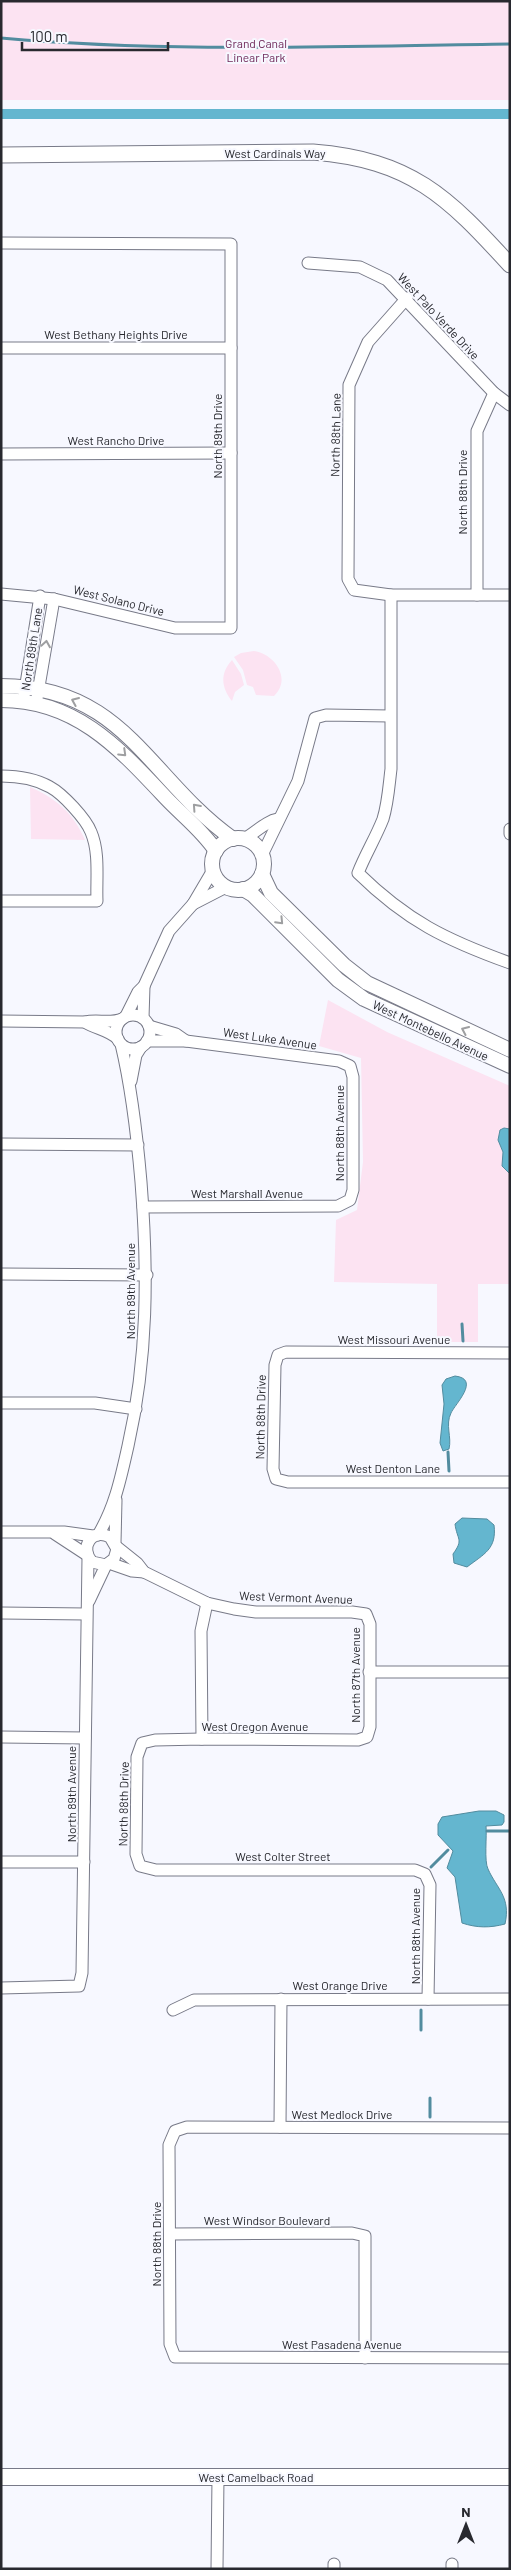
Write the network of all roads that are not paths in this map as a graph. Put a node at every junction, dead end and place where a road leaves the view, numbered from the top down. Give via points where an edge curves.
1 (1, 155) edge
2 (1, 243) edge
3 (308, 263) dead end
4 (510, 265) edge
5 (407, 298) junction
6 (1, 348) edge
7 (231, 348) junction
8 (494, 393) junction
9 (510, 405) edge
10 (231, 453) junction
11 (1, 454) edge
12 (1, 594) edge
13 (392, 595) junction
14 (476, 595) junction
15 (510, 595) edge
16 (40, 596) junction
17 (54, 599) junction
18 (231, 628) joint
19 (1, 686) edge
20 (32, 688) junction
21 (1, 700) edge
22 (30, 703) junction
23 (390, 716) junction
24 (1, 776) edge
25 (278, 819) junction
26 (238, 839) junction
27 (216, 851) junction
28 (262, 855) junction
29 (213, 870) junction
30 (262, 874) junction
31 (226, 886) junction
32 (243, 889) junction
33 (1, 901) edge
34 (193, 904) junction
35 (510, 963) edge
36 (144, 986) junction
37 (124, 1018) junction
38 (1, 1021) edge
39 (85, 1022) junction
40 (146, 1022) junction
41 (186, 1041) junction
42 (120, 1042) junction
43 (144, 1044) junction
44 (510, 1050) edge
45 (350, 1066) joint
46 (510, 1066) edge
47 (131, 1081) junction
48 (1, 1144) edge
49 (138, 1145) junction
50 (350, 1200) joint
51 (143, 1207) junction
52 (1, 1274) edge
53 (147, 1275) junction
54 (510, 1353) edge
55 (278, 1355) joint
56 (1, 1403) edge
57 (136, 1409) junction
58 (276, 1479) joint
59 (510, 1482) edge
60 (116, 1499) junction
61 (1, 1532) edge
62 (55, 1534) junction
63 (95, 1536) junction
64 (116, 1545) junction
65 (88, 1557) junction
66 (108, 1564) junction
67 (144, 1572) junction
68 (208, 1603) junction
69 (87, 1608) junction
70 (1, 1613) edge
71 (366, 1614) joint
72 (369, 1672) junction
73 (510, 1672) edge
74 (1, 1737) edge
75 (367, 1737) joint
76 (85, 1738) junction
77 (202, 1740) junction
78 (142, 1743) joint
79 (1, 1862) edge
80 (84, 1862) junction
81 (140, 1866) joint
82 (425, 1874) joint
83 (1, 1988) edge
84 (281, 1999) junction
85 (428, 1999) junction
86 (510, 1999) edge
87 (173, 2010) dead end
88 (280, 2127) junction
89 (510, 2128) edge
90 (175, 2131) joint
91 (170, 2234) junction
92 (175, 2357) joint
93 (365, 2358) junction
94 (510, 2358) edge
95 (1, 2477) edge
96 (218, 2477) junction
97 (510, 2477) edge
98 (217, 2569) edge

1 - 4 main road, West Cardinals Way via 313,152 360,157 404,173 441,195
2 - 7 street, North 89th Drive via 231,244
3 - 5 street, West Palo Verde Drive via 360,267 387,280
5 - 8 street, West Palo Verde Drive
5 - 13 street, North 88th Lane via 368,342 349,385 348,579 354,590
6 - 7 street, West Bethany Heights Drive
7 - 10 street, North 89th Drive
8 - 9 street, West Palo Verde Drive
8 - 14 street, North 88th Drive via 477,431
10 - 11 street, West Rancho Drive
10 - 18 street, North 89th Drive
12 - 16 street, West Solano Drive
13 - 14 street
13 - 23 street
14 - 15 street
16 - 17 street, West Solano Drive
16 - 20 street, North 89th Lane
17 - 18 street, West Solano Drive via 175,628
20 -> 17 street, North 89th Lane
19 - 20 street
20 - 22 street, North 89th Lane
26 -> 20 street via 204,816 110,720 87,706
21 - 22 street
22 -> 27 street via 79,720 117,746 206,836
23 - 25 street via 326,715 315,718 298,781
23 - 35 street via 388,797 382,820 358,873 384,898 420,924 451,941
24 - 33 street via 29,779 50,787 83,818 91,832 95,851 97,902
25 - 26 street via 270,820 264,827
25 - 28 street
26 - 27 street via 223,842
26 - 28 street via 258,847
27 - 29 street
28 - 30 street
29 - 31 street
29 - 34 street
30 - 32 street
44 -> 30 street, West Montebello Avenue via 367,983 344,965 271,892
31 - 32 street
31 - 34 street
32 -> 46 street, West Montebello Avenue via 262,903 338,980 364,999
34 - 36 street via 169,930
36 - 37 street
36 - 40 street
37 - 39 street via 115,1022
37 - 40 street via 132,1015
37 - 42 street via 116,1029
38 - 39 street
39 - 42 street via 112,1034
40 - 41 street, West Luke Avenue
40 - 43 street
41 - 43 street, West Luke Avenue
41 - 45 street, West Luke Avenue
42 - 43 street via 131,1048
42 - 47 street, North 89th Avenue
43 - 47 street, North 89th Avenue via 136,1056
45 - 50 street, North 88th Avenue via 353,1077 353,1190
47 - 49 street, North 89th Avenue
48 - 49 street
49 - 51 street, North 89th Avenue
50 - 51 street, West Marshall Avenue via 338,1206
51 - 53 street, North 89th Avenue
52 - 53 street
53 - 57 street, North 89th Avenue via 142,1375
54 - 55 street, West Missouri Avenue via 286,1352
55 - 58 street, North 88th Drive via 275,1364 273,1470
56 - 57 street via 95,1403
57 - 60 street, North 89th Avenue
58 - 59 street, West Denton Lane via 298,1482
60 - 63 street, North 89th Avenue
60 - 64 street, North 89th Avenue
61 - 62 street
62 - 63 street
62 - 65 street
63 - 64 street via 106,1534
63 - 65 street via 87,1542
64 - 66 street via 116,1554
64 - 67 street, West Vermont Avenue
65 - 66 street via 96,1564
65 - 69 street, North 89th Avenue
66 - 67 street, West Vermont Avenue
66 - 69 street, North 89th Avenue
67 - 68 street, West Vermont Avenue
68 - 71 street, West Vermont Avenue via 256,1612
68 - 77 street via 201,1631
69 - 70 street
69 - 76 street, North 89th Avenue
71 - 72 street, North 87th Avenue via 370,1624
72 - 73 street
72 - 75 street, North 87th Avenue via 370,1727
74 - 76 street
75 - 77 street, West Oregon Avenue via 358,1740
76 - 80 street, North 89th Avenue
77 - 78 street, West Oregon Avenue
78 - 81 street, North 88th Drive via 137,1757 136,1854
79 - 80 street
80 - 83 street, North 89th Avenue via 79,1986
81 - 82 street, West Colter Street via 156,1870 415,1870
82 - 85 street, North 88th Avenue via 430,1885
84 - 85 street, West Orange Drive
84 - 87 street, West Orange Drive via 194,2000
84 - 88 street
85 - 86 street, West Orange Drive
88 - 89 street, West Medlock Drive
88 - 90 street, West Medlock Drive via 187,2127
90 - 91 street, North 88th Drive via 169,2145
91 - 92 street, North 88th Drive via 170,2344
91 - 93 street, West Windsor Boulevard via 352,2233 365,2236
92 - 93 street, West Pasadena Avenue
93 - 94 street, West Pasadena Avenue
95 - 96 main road, West Camelback Road
96 - 97 main road, West Camelback Road
96 - 98 street

